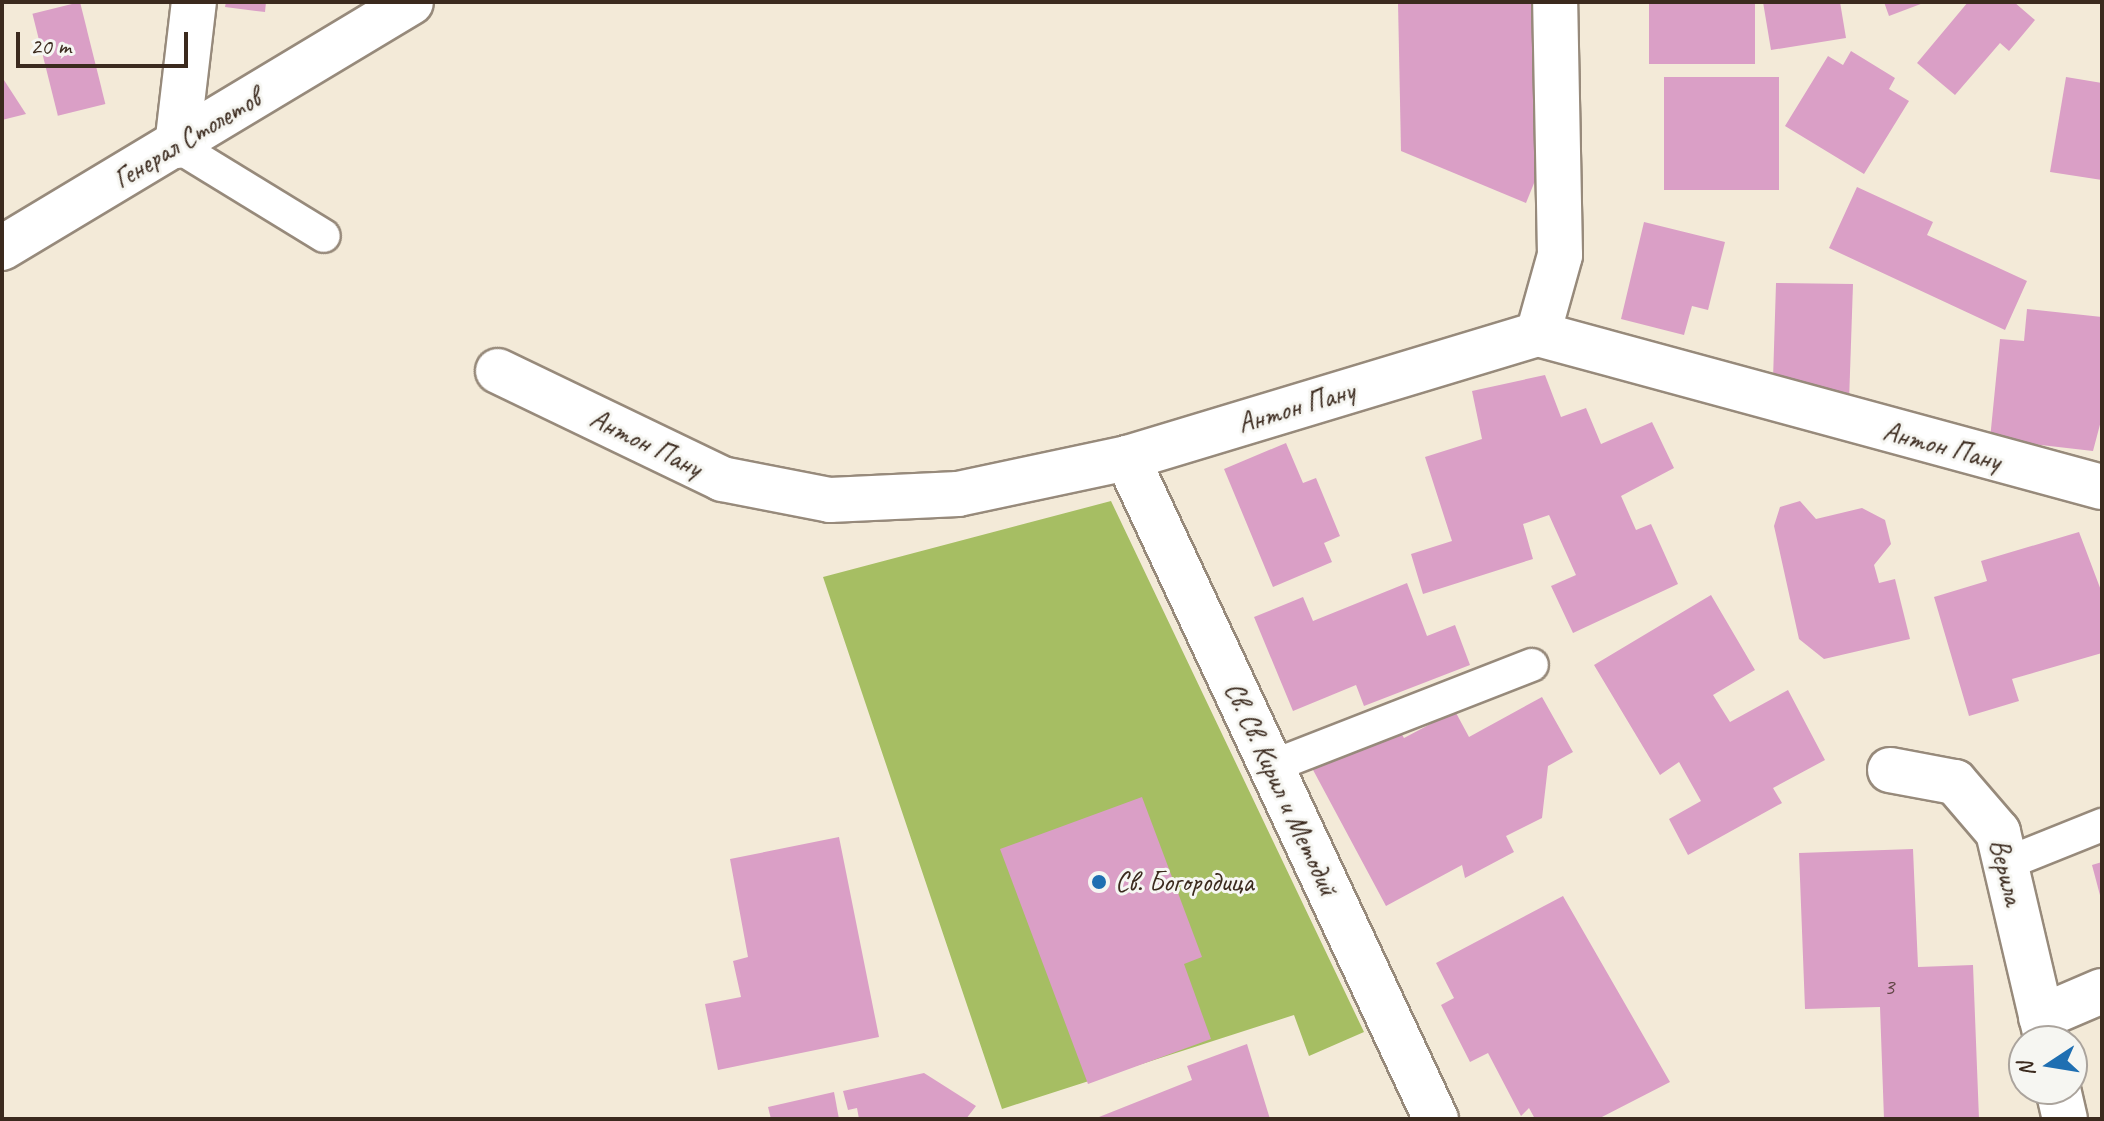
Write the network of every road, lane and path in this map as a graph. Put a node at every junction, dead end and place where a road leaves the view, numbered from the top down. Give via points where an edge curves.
1 (194, 2) edge
2 (411, 2) edge
3 (1555, 2) edge
4 (177, 146) junction
5 (324, 236) dead end
6 (2, 248) edge
7 (1538, 334) junction
8 (498, 371) dead end
9 (1127, 458) junction
10 (2102, 487) edge
11 (1532, 665) dead end
12 (1270, 767) junction
13 (1890, 770) dead end
14 (2102, 825) edge
15 (2005, 864) junction
16 (2102, 991) edge
17 (2043, 1025) edge
18 (2050, 1025) edge
19 (1436, 1119) edge

1 - 4 street
2 - 4 street, Генерал Столетов
3 - 7 street via 1560,255
4 - 5 lane
4 - 6 street, Генерал Столетов
7 - 9 street, Антон Пану
7 - 10 street, Антон Пану
8 - 9 street, Антон Пану via 722,479 830,500 958,494
9 - 12 street, Св. Св. Кирил и Методий
11 - 12 lane
12 - 19 street, Св. Св. Кирил и Методий
13 - 15 street, Верила via 1955,782 1998,832
14 - 15 lane
15 - 17 street, Верила
16 - 18 street

